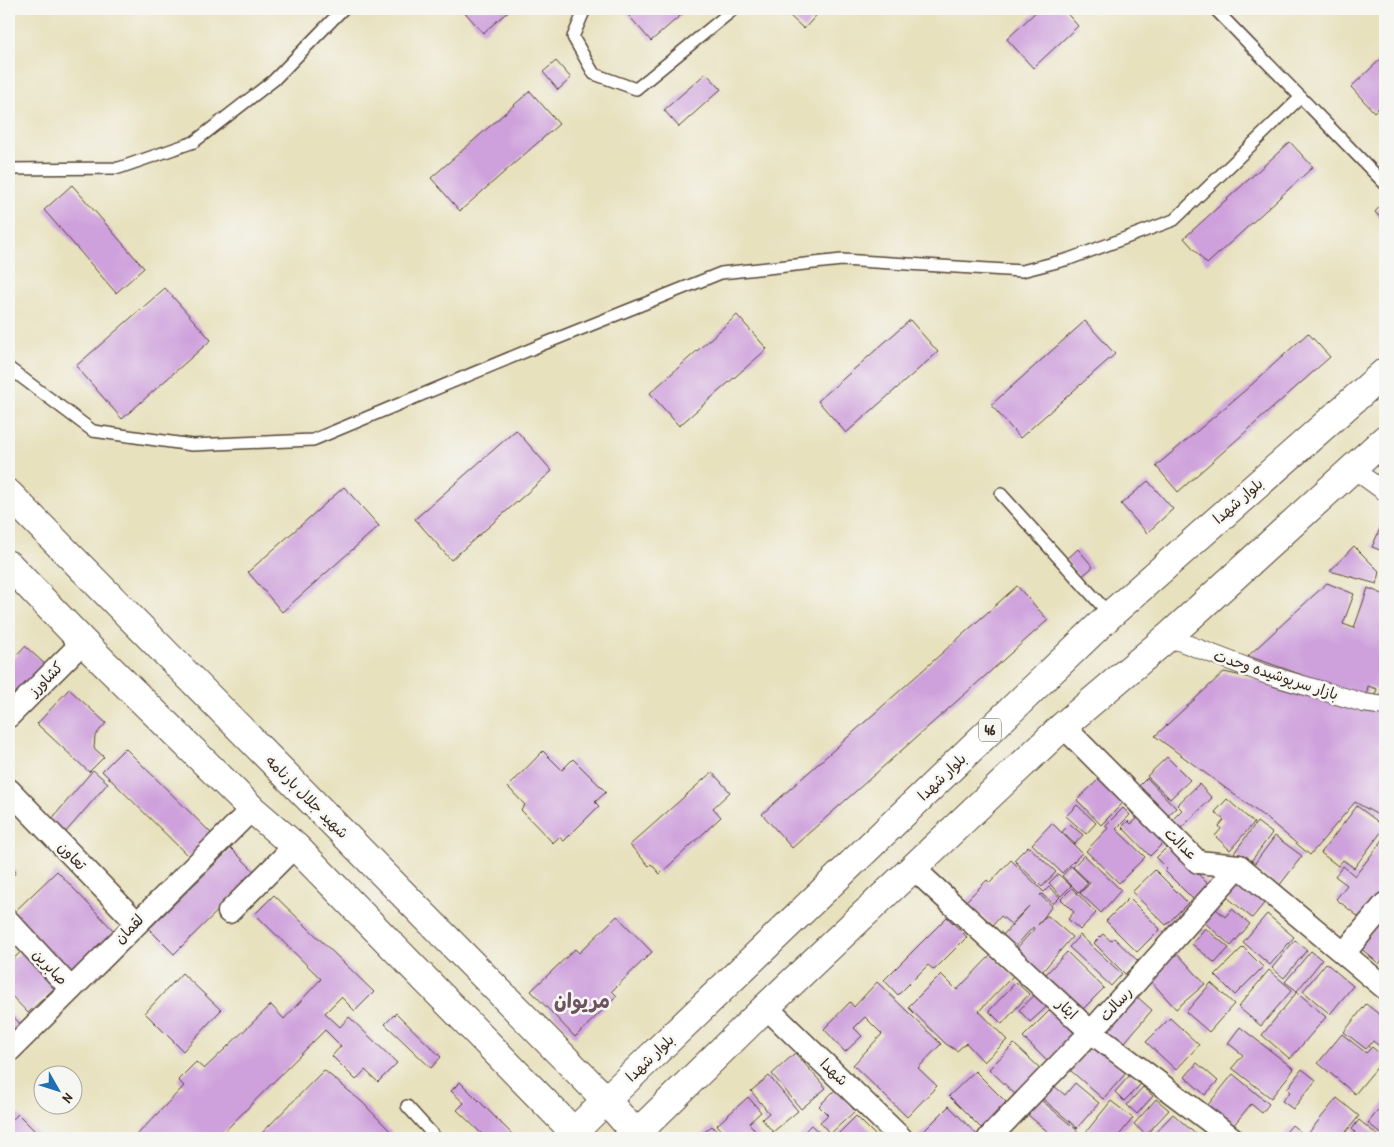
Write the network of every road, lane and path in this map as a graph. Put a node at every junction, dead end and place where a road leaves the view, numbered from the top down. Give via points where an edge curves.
1 (343, 9) edge
2 (585, 9) edge
3 (734, 9) edge
4 (1215, 9) edge
5 (1301, 97) junction
6 (9, 169) edge
7 (1385, 184) edge
8 (9, 368) edge
9 (1385, 372) edge
10 (1385, 439) edge
11 (1352, 468) junction
12 (1385, 492) edge
13 (9, 494) edge
14 (1000, 494) dead end
15 (9, 565) edge
16 (1110, 615) junction
17 (1168, 637) junction
18 (82, 642) junction
19 (1385, 706) edge
20 (9, 716) edge
21 (1063, 726) junction
22 (9, 790) edge
23 (252, 809) junction
24 (295, 846) junction
25 (1239, 866) junction
26 (912, 867) junction
27 (1385, 904) edge
28 (229, 912) dead end
29 (9, 922) edge
30 (136, 922) junction
31 (1345, 952) junction
32 (1385, 988) edge
33 (71, 989) junction
34 (766, 1006) junction
35 (1091, 1032) junction
36 (9, 1051) edge
37 (606, 1100) junction
38 (406, 1106) dead end
39 (574, 1136) edge
40 (636, 1137) edge
41 (1229, 1137) edge
42 (436, 1138) edge
43 (902, 1138) edge
44 (989, 1138) edge

1 - 6 lane via 274,80 194,142 119,168
2 - 3 lane via 573,37 594,74 636,89
4 - 5 lane
5 - 7 lane
5 - 8 lane via 1174,220 1069,259 1022,271 842,260 721,273 313,440 192,445 93,431
9 - 16 main road, بلوار شهدا / 46
10 - 11 main road
11 - 12 street
11 - 17 main road
13 - 37 main road, شهید جلال بارنامه
14 - 16 lane
15 - 18 main road
16 - 37 main road, بلوار شهدا / 46
17 - 19 street, بازار سرپوشیده وحدت via 1266,674
17 - 21 main road
18 - 20 street, کشاورز
18 - 23 main road
21 - 25 street, عدالت via 1198,862
21 - 26 main road
22 - 30 street, تعاون
23 - 24 main road
23 - 30 street, لقمان
24 - 28 street
24 - 39 main road
25 - 31 street
25 - 35 street, رسالت
26 - 34 main road
26 - 35 street, ایثار
27 - 31 street
29 - 33 street, صابرین
30 - 33 street, لقمان
31 - 32 street
33 - 36 street, لقمان
34 - 40 main road
34 - 43 street, شهدا
35 - 41 street, ایثار
35 - 44 street, رسالت
37 - 39 main road, بلوار شهدا
37 - 40 main road, شهید جلال بارنامه
38 - 42 lane

